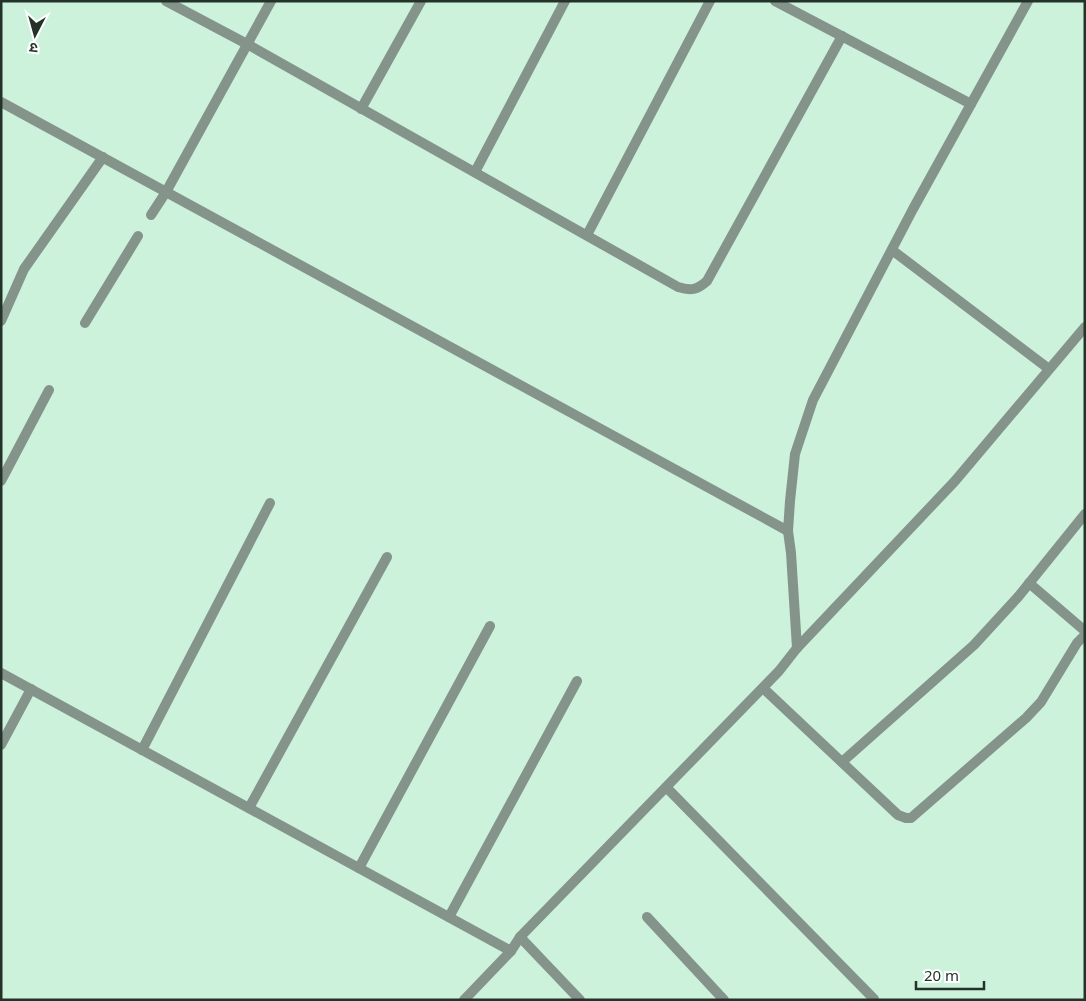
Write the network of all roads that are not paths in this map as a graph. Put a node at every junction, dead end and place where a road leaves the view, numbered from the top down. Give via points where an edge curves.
1 (166, 1) edge
2 (271, 1) edge
3 (421, 1) edge
4 (565, 1) edge
5 (710, 1) edge
6 (775, 1) edge
7 (1028, 1) edge
8 (842, 36) junction
9 (247, 44) junction
10 (1, 102) edge
11 (971, 104) junction
12 (361, 108) junction
13 (103, 157) junction
14 (475, 172) junction
15 (166, 192) junction
16 (151, 215) dead end
17 (138, 236) dead end
18 (587, 236) junction
19 (892, 250) junction
20 (1, 321) edge
21 (85, 323) dead end
22 (1085, 327) edge
23 (1049, 370) junction
24 (49, 390) dead end
25 (1, 481) edge
26 (270, 503) dead end
27 (1085, 514) edge
28 (788, 532) junction
29 (387, 557) dead end
30 (1029, 583) junction
31 (490, 626) dead end
32 (1085, 633) edge
33 (797, 648) junction
34 (1, 673) edge
35 (577, 681) dead end
36 (763, 688) junction
37 (31, 689) junction
38 (1, 745) edge
39 (142, 750) junction
40 (842, 762) junction
41 (667, 788) junction
42 (249, 808) junction
43 (359, 868) junction
44 (449, 917) junction
45 (647, 917) dead end
46 (520, 937) junction
47 (510, 951) junction
48 (874, 999) edge
49 (464, 1000) edge
50 (579, 1000) edge
51 (724, 1000) edge

1 - 9 street
2 - 9 street
3 - 12 street
4 - 14 street
5 - 18 street
6 - 8 street
7 - 11 street
8 - 11 street
8 - 18 street via 707,281 698,288 678,287
9 - 12 street
9 - 15 street
10 - 13 street
11 - 19 street
12 - 14 street
13 - 15 street
13 - 20 street via 24,269
14 - 18 street
15 - 16 street
15 - 28 street
17 - 21 street
19 - 23 street
19 - 28 street via 813,400 795,454
22 - 23 street
23 - 33 street via 955,480
24 - 25 street
26 - 39 street
27 - 30 street
28 - 33 street
29 - 42 street
30 - 32 street
30 - 40 street via 974,645
31 - 43 street
32 - 40 street via 1041,702 911,818 898,815
33 - 36 street
34 - 37 street
35 - 44 street
36 - 40 street
36 - 41 street
37 - 38 street
37 - 39 street
39 - 42 street
41 - 46 street
41 - 48 street
42 - 43 street
43 - 44 street
44 - 47 street
45 - 51 street
46 - 47 street
46 - 50 street
47 - 49 street

